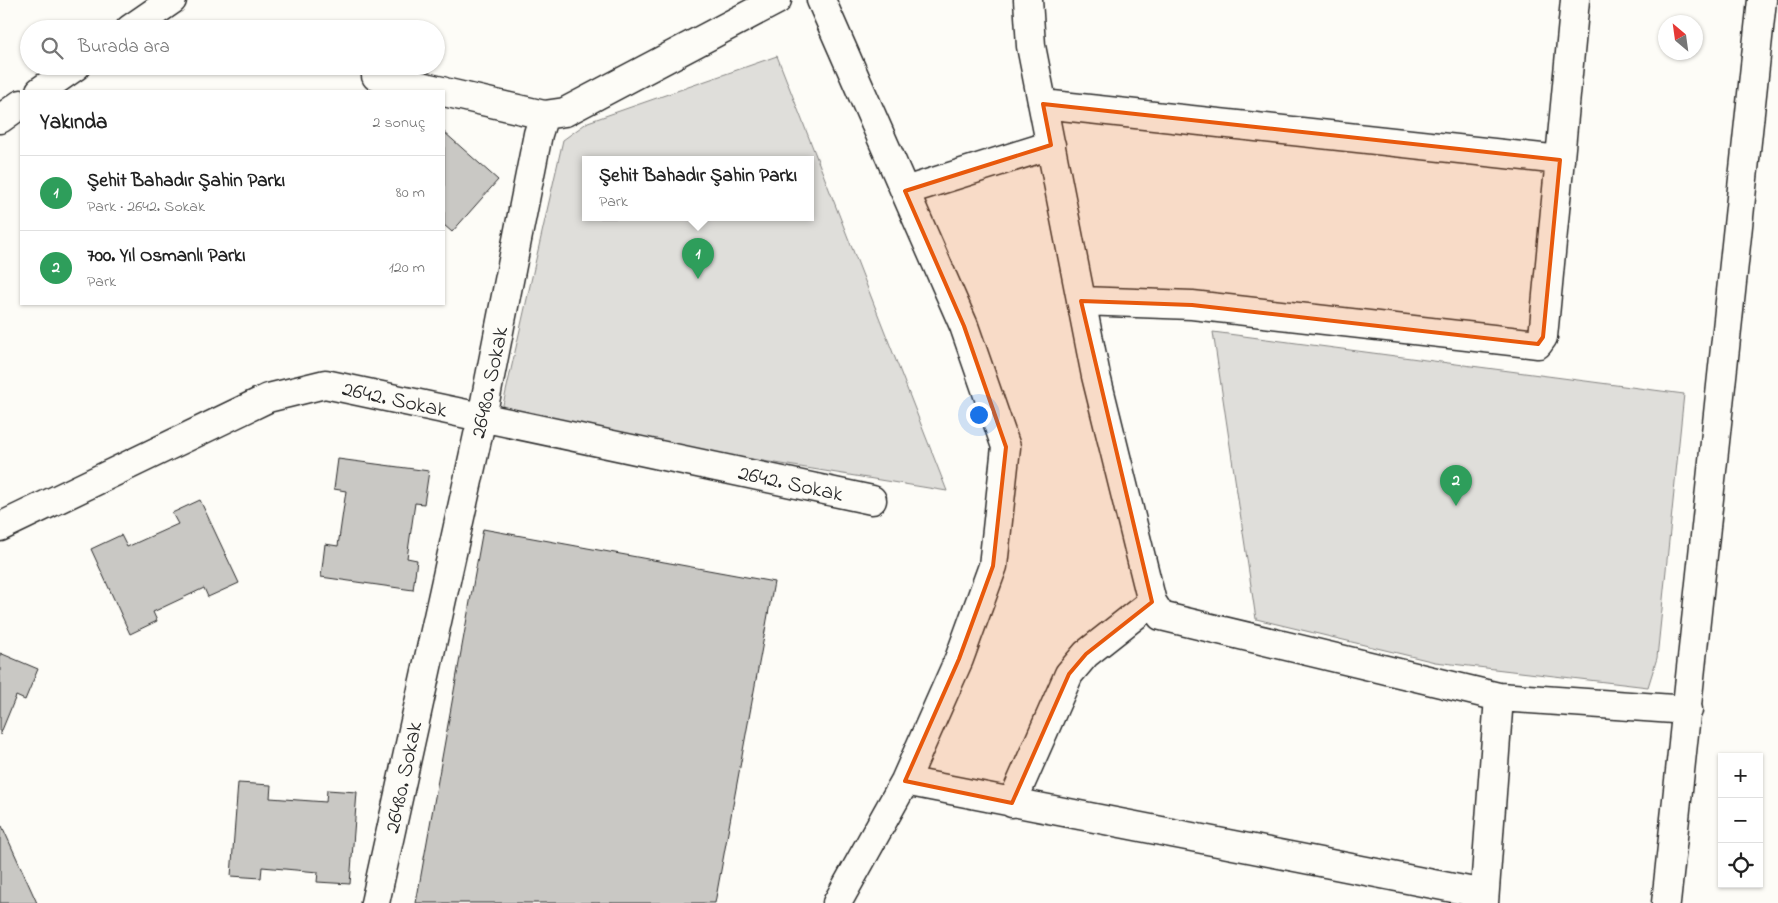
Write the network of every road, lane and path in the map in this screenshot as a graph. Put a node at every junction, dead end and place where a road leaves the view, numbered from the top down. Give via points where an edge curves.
1 (172, 0) edge
2 (777, 0) edge
3 (822, 0) edge
4 (1028, 0) edge
5 (1575, 0) edge
6 (1762, 0) edge
7 (143, 20) edge
8 (63, 75) edge
9 (376, 76) dead end
10 (41, 90) edge
11 (439, 90) edge
12 (445, 91) edge
13 (1043, 104) junction
14 (20, 105) edge
15 (544, 115) junction
16 (0, 119) edge
17 (1051, 145) junction
18 (1560, 160) junction
19 (905, 191) junction
20 (1081, 301) junction
21 (482, 417) junction
22 (872, 500) dead end
23 (0, 527) edge
24 (1152, 602) junction
25 (1499, 697) junction
26 (1688, 710) junction
27 (905, 781) junction
28 (1012, 803) junction
29 (1484, 899) edge
30 (375, 903) edge
31 (837, 903) edge
32 (1666, 903) edge

1 - 7 street
2 - 15 street via 565,112
3 - 19 street
4 - 13 street via 1032,46
5 - 18 street
6 - 26 street
8 - 10 street
9 - 11 street
12 - 15 street
13 - 17 street
13 - 18 street
14 - 16 street
15 - 21 street, 26480. Sokak
17 - 19 street
17 - 20 street
18 - 20 street via 1543,337 1538,344 1192,305
19 - 27 street via 964,326 1006,447 993,566 960,659
20 - 24 street via 1096,376
21 - 22 street, 2642. Sokak
21 - 23 street, 2642. Sokak via 325,384 268,398
21 - 30 street, 26480. Sokak
24 - 25 street via 1161,616
24 - 28 street via 1086,654 1069,674
25 - 26 street
25 - 29 street
26 - 32 street
27 - 28 street
27 - 31 street
28 - 29 street

